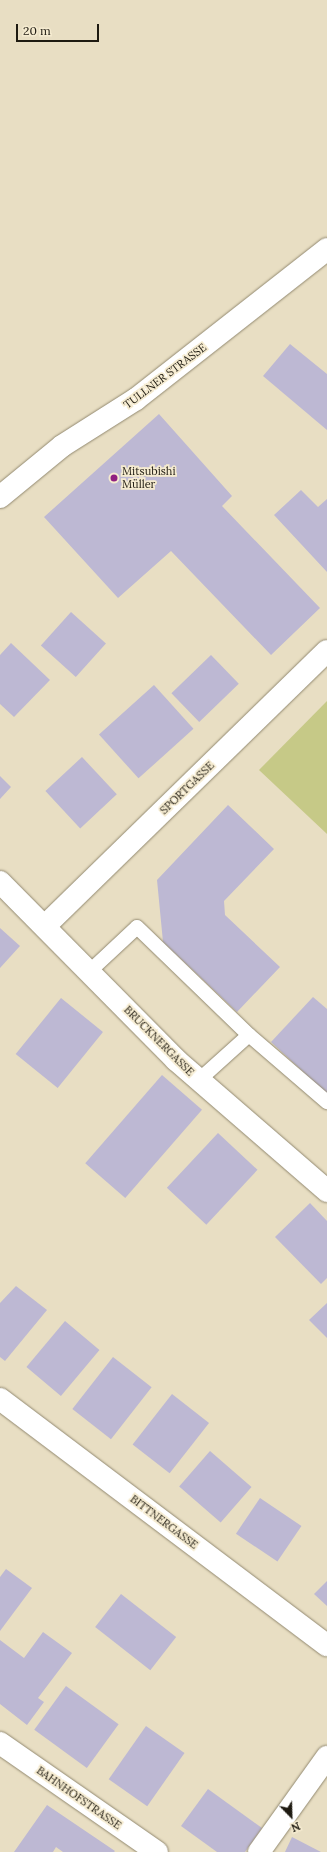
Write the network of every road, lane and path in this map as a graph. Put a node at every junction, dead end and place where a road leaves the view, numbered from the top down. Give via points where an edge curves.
1 (327, 250) edge
2 (0, 497) edge
3 (327, 650) edge
4 (0, 882) edge
5 (46, 925) junction
6 (90, 971) junction
7 (249, 1035) junction
8 (199, 1080) junction
9 (327, 1102) edge
10 (327, 1191) edge
11 (0, 1399) edge
12 (327, 1645) edge
13 (0, 1743) edge
14 (327, 1757) edge
15 (157, 1852) edge
16 (259, 1852) edge

1 - 2 street, TULLNER STRASSE via 136,399 62,446
3 - 5 street, SPORTGASSE
4 - 5 street, BRUCKNERGASSE
5 - 6 street, BRUCKNERGASSE
6 - 7 lane via 137,927
6 - 8 street, BRUCKNERGASSE
7 - 8 lane
7 - 9 lane
8 - 10 street, BRUCKNERGASSE
11 - 12 street, BITTNERGASSE
13 - 15 street, BAHNHOFSTRASSE
14 - 16 street

